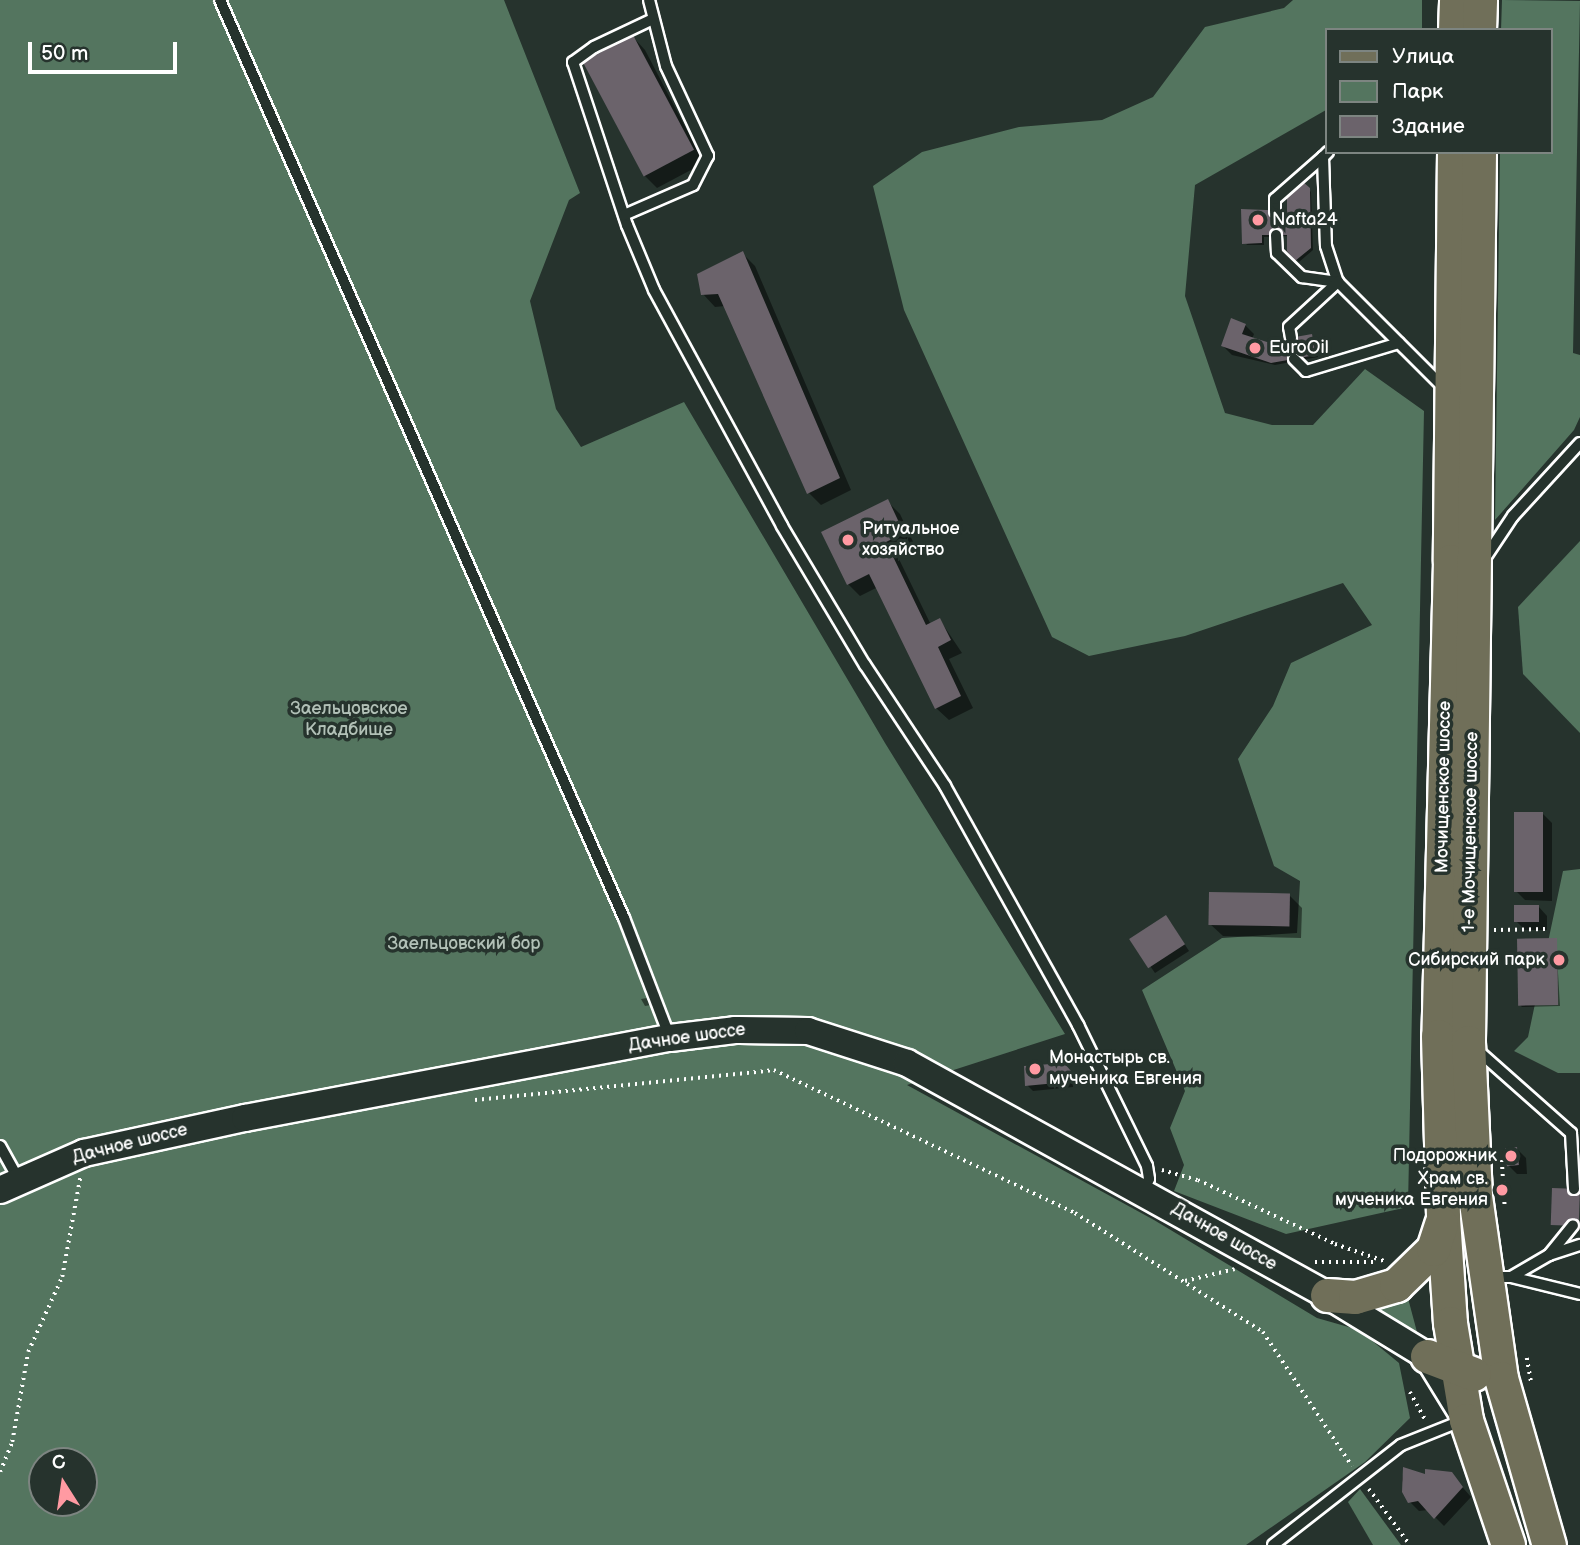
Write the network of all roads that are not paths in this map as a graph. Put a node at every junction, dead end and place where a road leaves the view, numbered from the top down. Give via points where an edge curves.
1 (220, 0) edge
2 (649, 0) edge
3 (1455, 0) edge
4 (1480, 0) edge
5 (653, 19) junction
6 (1455, 28) edge
7 (1479, 28) edge
8 (1326, 154) edge
9 (1454, 154) edge
10 (1479, 154) edge
11 (1275, 211) dead end
12 (624, 215) junction
13 (1276, 235) dead end
14 (1338, 282) junction
15 (1291, 338) dead end
16 (1399, 343) junction
17 (1294, 359) dead end
18 (1451, 395) junction
19 (1580, 443) edge
20 (1475, 572) junction
21 (670, 1038) junction
22 (1468, 1042) junction
23 (1571, 1133) junction
24 (1580, 1145) edge
25 (0, 1146) edge
26 (1145, 1178) junction
27 (9, 1185) edge
28 (1574, 1189) dead end
29 (1443, 1218) junction
30 (1573, 1225) dead end
31 (1580, 1245) edge
32 (1549, 1255) junction
33 (1498, 1277) junction
34 (1327, 1294) junction
35 (1580, 1294) edge
36 (1427, 1356) junction
37 (1458, 1371) junction
38 (1501, 1378) junction
39 (1466, 1420) junction
40 (1273, 1545) edge
41 (1508, 1545) edge
42 (1549, 1545) edge

1 - 21 lane via 624,918
2 - 5 lane
3 - 6 main road
4 - 7 main road
5 - 12 lane via 573,62
5 - 12 lane via 666,66 708,156 694,185
8 - 11 lane via 1275,199
8 - 14 lane via 1326,246
9 - 18 main road, Мочищенское шоссе
10 - 20 main road, 1-е Мочищенское шоссе
12 - 26 lane via 654,290 782,526 865,665 945,786 1078,1025
13 - 14 lane via 1277,253 1302,277
14 - 15 lane via 1289,327
14 - 16 lane
16 - 17 lane via 1306,371
16 - 18 lane
18 - 29 main road, Мочищенское шоссе via 1438,1036
19 - 20 lane via 1513,516
20 - 22 main road, 1-е Мочищенское шоссе
21 - 26 street, Дачное шоссе via 771,1028 808,1031 857,1044 907,1063
21 - 27 street, Дачное шоссе via 133,1141 77,1156
22 - 23 lane
22 - 33 main road, 1-е Мочищенское шоссе
23 - 24 lane
23 - 28 lane
25 - 27 lane
26 - 34 street, Дачное шоссе
29 - 34 main road via 1433,1250 1405,1279 1380,1292 1355,1297
29 - 37 main road, Мочищенское шоссе
30 - 32 lane
31 - 32 lane
32 - 33 lane
33 - 35 lane
33 - 38 main road, 1-е Мочищенское шоссе
34 - 36 street, Дачное шоссе
36 - 37 main road
36 - 39 street
37 - 38 main road
37 - 39 main road, Мочищенское шоссе
38 - 42 main road, 1-е Мочищенское шоссе
39 - 40 lane via 1401,1445
39 - 41 main road

